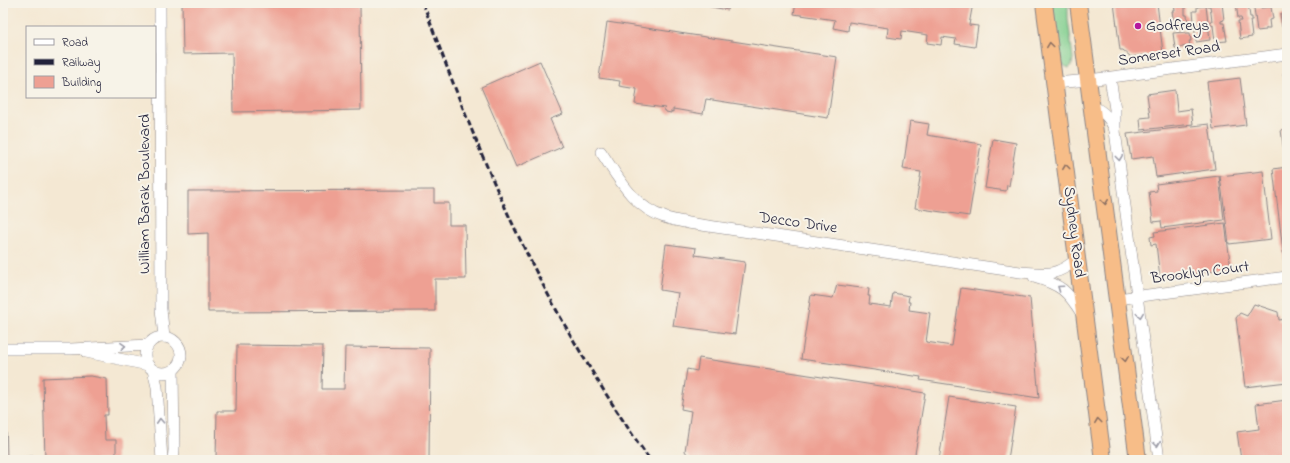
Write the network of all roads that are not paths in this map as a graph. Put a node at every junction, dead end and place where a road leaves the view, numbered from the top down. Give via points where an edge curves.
1 (160, 3) edge
2 (1044, 3) edge
3 (1078, 3) edge
4 (1287, 54) edge
5 (1110, 78) junction
6 (1089, 80) junction
7 (1055, 83) junction
8 (1092, 106) junction
9 (1115, 131) junction
10 (601, 152) dead end
11 (1077, 260) junction
12 (1020, 272) junction
13 (1287, 277) edge
14 (1137, 296) junction
15 (1117, 300) junction
16 (1084, 318) junction
17 (164, 337) junction
18 (148, 345) junction
19 (3, 349) edge
20 (71, 349) junction
21 (151, 367) junction
22 (173, 370) junction
23 (162, 460) edge
24 (173, 460) edge
25 (1103, 460) edge
26 (1138, 460) edge
27 (1159, 460) edge

1 - 17 street, William Barak Boulevard via 161,309
7 -> 2 highway, Sydney Road
3 - 6 highway
4 - 5 street, Somerset Road
5 - 6 street, Somerset Road
5 - 9 street via 1115,109
6 - 7 street, Somerset Road
6 - 8 highway
11 -> 7 highway, Sydney Road
8 - 9 street via 1106,115
8 -> 15 highway
9 -> 14 street
10 - 12 street, Decco Drive via 630,194 643,206 663,217 688,223
11 - 12 street, Decco Drive via 1063,270 1053,273
11 - 16 highway, Sydney Road
16 -> 12 street, Decco Drive via 1071,296 1057,285
13 - 14 street, Brooklyn Court
14 - 15 street, Brooklyn Court
14 -> 27 street
15 -> 26 highway
25 -> 16 highway, Sydney Road
17 - 18 street via 155,339
17 - 22 street via 174,341 180,350 180,361
20 -> 18 street
18 - 21 street via 145,355
19 - 20 street
20 - 21 street
21 - 22 street via 163,373
23 -> 21 street via 158,387
22 - 24 street

